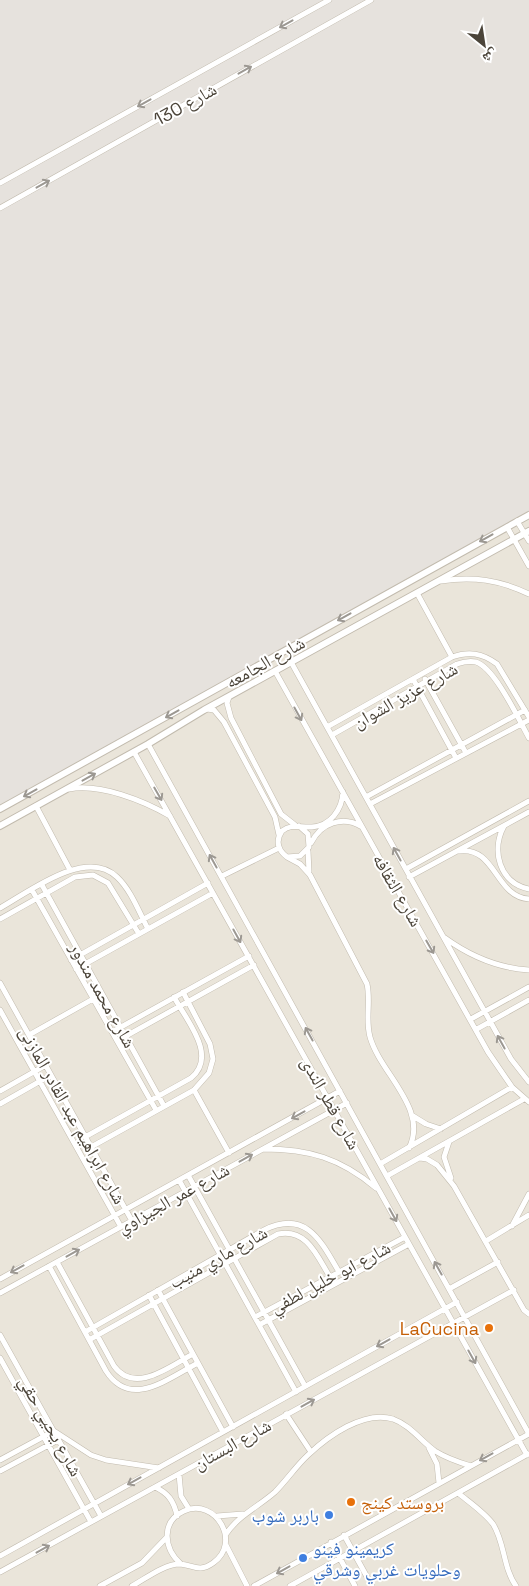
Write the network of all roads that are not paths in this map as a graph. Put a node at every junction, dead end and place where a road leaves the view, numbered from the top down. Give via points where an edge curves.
1 (329, 0) edge
2 (371, 0) edge
3 (0, 183) edge
4 (0, 208) edge
5 (529, 514) edge
6 (517, 521) junction
7 (507, 527) junction
8 (527, 532) edge
9 (514, 539) junction
10 (529, 542) edge
11 (529, 566) edge
12 (438, 581) junction
13 (417, 593) junction
14 (529, 594) edge
15 (452, 657) junction
16 (291, 662) junction
17 (274, 671) junction
18 (422, 674) junction
19 (413, 679) junction
20 (426, 681) junction
21 (417, 687) junction
22 (229, 696) junction
23 (198, 699) junction
24 (204, 710) junction
25 (525, 710) junction
26 (516, 715) junction
27 (529, 718) edge
28 (521, 724) junction
29 (327, 727) junction
30 (332, 735) junction
31 (529, 738) edge
32 (148, 744) junction
33 (462, 745) junction
34 (452, 750) junction
35 (134, 752) junction
36 (466, 753) junction
37 (456, 758) junction
38 (61, 792) junction
39 (342, 792) junction
40 (366, 797) junction
41 (529, 801) edge
42 (370, 804) junction
43 (36, 806) junction
44 (0, 809) edge
45 (529, 812) edge
46 (171, 816) junction
47 (0, 826) edge
48 (297, 826) junction
49 (504, 826) junction
50 (363, 828) junction
51 (279, 835) junction
52 (309, 846) junction
53 (279, 848) junction
54 (456, 851) junction
55 (288, 857) junction
56 (406, 869) junction
57 (70, 870) junction
58 (310, 875) junction
59 (222, 876) junction
60 (410, 876) junction
61 (208, 883) junction
62 (42, 885) junction
63 (529, 889) edge
64 (32, 890) junction
65 (46, 893) junction
66 (214, 893) junction
67 (37, 898) junction
68 (529, 899) edge
69 (0, 908) edge
70 (0, 919) edge
71 (143, 920) junction
72 (134, 925) junction
73 (148, 929) junction
74 (139, 934) junction
75 (442, 936) junction
76 (80, 955) junction
77 (249, 956) junction
78 (71, 960) junction
79 (85, 964) junction
80 (254, 965) junction
81 (76, 969) junction
82 (529, 970) edge
83 (0, 983) edge
84 (529, 987) edge
85 (183, 992) junction
86 (174, 998) junction
87 (93, 999) junction
88 (529, 1000) edge
89 (188, 1002) junction
90 (179, 1006) junction
91 (0, 1010) edge
92 (484, 1012) junction
93 (471, 1019) junction
94 (490, 1022) junction
95 (121, 1027) junction
96 (477, 1029) junction
97 (112, 1032) junction
98 (29, 1035) junction
99 (126, 1036) junction
100 (117, 1041) junction
101 (46, 1065) junction
102 (34, 1072) junction
103 (51, 1075) junction
104 (40, 1082) junction
105 (529, 1082) edge
106 (512, 1087) junction
107 (194, 1090) junction
108 (0, 1091) edge
109 (340, 1091) junction
110 (159, 1096) junction
111 (328, 1098) junction
112 (150, 1101) junction
113 (527, 1101) edge
114 (346, 1103) junction
115 (0, 1104) edge
116 (164, 1106) junction
117 (334, 1109) junction
118 (156, 1110) junction
119 (413, 1115) junction
120 (441, 1129) junction
121 (86, 1137) junction
122 (448, 1142) junction
123 (91, 1147) junction
124 (408, 1148) junction
125 (262, 1149) junction
126 (229, 1153) junction
127 (420, 1158) junction
128 (380, 1164) junction
129 (188, 1175) junction
130 (387, 1176) junction
131 (179, 1180) junction
132 (194, 1186) junction
133 (454, 1186) junction
134 (379, 1190) junction
135 (185, 1191) junction
136 (529, 1194) edge
137 (126, 1210) junction
138 (529, 1215) edge
139 (114, 1216) junction
140 (132, 1221) junction
141 (511, 1226) junction
142 (121, 1227) junction
143 (405, 1237) junction
144 (486, 1241) junction
145 (409, 1244) junction
146 (230, 1250) junction
147 (220, 1255) junction
148 (234, 1258) junction
149 (57, 1262) junction
150 (498, 1262) junction
151 (225, 1264) junction
152 (48, 1266) junction
153 (339, 1272) junction
154 (330, 1277) junction
155 (0, 1279) edge
156 (449, 1289) junction
157 (158, 1290) junction
158 (514, 1290) junction
159 (0, 1293) edge
160 (149, 1295) junction
161 (163, 1299) junction
162 (457, 1302) junction
163 (521, 1303) junction
164 (154, 1304) junction
165 (529, 1306) edge
166 (445, 1308) junction
167 (264, 1312) junction
168 (529, 1314) edge
169 (464, 1316) junction
170 (255, 1317) junction
171 (268, 1320) junction
172 (453, 1322) junction
173 (259, 1326) junction
174 (93, 1327) junction
175 (85, 1332) junction
176 (0, 1335) edge
177 (98, 1336) junction
178 (89, 1340) junction
179 (193, 1354) junction
180 (0, 1358) edge
181 (184, 1359) junction
182 (198, 1363) junction
183 (188, 1368) junction
184 (305, 1386) junction
185 (296, 1392) junction
186 (286, 1414) junction
187 (232, 1427) junction
188 (54, 1431) junction
189 (223, 1432) junction
190 (529, 1434) edge
191 (44, 1437) junction
192 (58, 1440) junction
193 (518, 1440) junction
194 (48, 1445) junction
195 (428, 1445) junction
196 (311, 1452) junction
197 (528, 1454) edge
198 (0, 1460) edge
199 (471, 1466) junction
200 (159, 1468) junction
201 (0, 1471) edge
202 (179, 1474) junction
203 (439, 1483) junction
204 (155, 1487) junction
205 (458, 1493) junction
206 (94, 1504) junction
207 (84, 1509) junction
208 (189, 1509) junction
209 (243, 1514) junction
210 (101, 1516) junction
211 (177, 1516) junction
212 (216, 1516) junction
213 (91, 1522) junction
214 (226, 1534) junction
215 (344, 1535) junction
216 (166, 1538) junction
217 (331, 1542) junction
218 (226, 1545) junction
219 (353, 1551) junction
220 (0, 1556) edge
221 (340, 1558) junction
222 (181, 1564) junction
223 (0, 1572) edge
224 (100, 1586) edge
225 (132, 1586) edge
226 (247, 1586) edge
227 (254, 1586) edge
228 (290, 1586) edge
229 (356, 1586) edge
230 (372, 1586) edge
231 (516, 1586) edge

1 -> 3 street, شارع 130
4 -> 2 street, شارع 130
5 - 6 street, شارع الجامعه
6 - 7 street, شارع الجامعه
6 - 8 street
7 - 9 street
7 -> 23 street, شارع الجامعه
8 - 9 street, شارع الجامعه
8 - 10 street
9 - 11 street
9 - 12 street, شارع الجامعه
12 - 13 street, شارع الجامعه
12 - 14 street via 488,580
13 - 15 street
13 - 16 street, شارع الجامعه
15 - 18 street, شارع عزيز الشوان
15 - 25 street, شارع عزيز الشوان via 471,653 489,658 503,671
16 - 17 street, شارع الجامعه
16 - 29 street, شارع الثقافه
17 - 22 street, شارع الجامعه
17 -> 39 street, شارع الثقافه
18 - 19 street, شارع عزيز الشوان
18 - 20 street
19 - 21 street
19 - 29 street, شارع عزيز الشوان
20 - 21 street, شارع عزيز الشوان
20 - 26 street, شارع عزيز الشوان via 457,664 476,662 491,674
20 - 33 street
21 - 30 street, شارع عزيز الشوان
21 - 34 street
22 - 24 street, شارع الجامعه
22 - 48 street via 226,703 231,718 281,814
23 - 24 street
23 -> 44 street, شارع الجامعه
24 - 32 street, شارع الجامعه
24 - 51 street via 214,710 224,722 276,817
25 - 26 street
25 - 27 street, شارع عزيز الشوان
26 - 28 street, شارع عزيز الشوان
26 - 33 street
27 - 28 street
28 - 31 street, شارع عزيز الشوان
28 - 36 street
29 - 30 street, شارع الثقافه
30 - 40 street, شارع الثقافه
32 - 35 street, شارع الجامعه
59 -> 32 street, شارع قطر الندى
33 - 34 street
33 - 36 street
34 - 37 street
34 - 40 street
38 -> 35 street, شارع الجامعه
35 -> 46 street, شارع قطر الندى
36 - 37 street
37 - 42 street
38 - 43 street, شارع الجامعه
38 - 46 street via 72,788 116,794
39 - 48 street via 340,808 330,820 315,827
39 - 50 street, شارع الثقافه
40 - 42 street, شارع الثقافه
41 - 56 street
56 -> 42 street, شارع الثقافه
43 - 47 street, شارع الجامعه
43 - 57 street
45 - 49 street
46 - 61 street, شارع قطر الندى
48 - 51 street via 286,828
48 - 52 street via 308,834
49 - 54 street
49 - 63 street via 497,844 499,863 510,879
50 - 52 street via 351,822 334,822 319,831
50 -> 93 street, شارع الثقافه
51 - 53 street
52 - 55 street via 300,856
52 - 58 street via 307,861
53 - 55 street
53 - 59 street
54 - 60 street
54 - 68 street via 465,850 482,856 512,894
55 - 58 street
56 - 60 street, شارع الثقافه
57 - 62 street
57 - 71 street via 88,865 107,870 122,883
58 - 119 street via 367,984 371,1042
109 -> 59 street, شارع قطر الندى
60 - 75 street, شارع الثقافه
61 - 66 street, شارع قطر الندى
61 - 71 street
62 - 64 street
62 - 65 street, شارع محمد مندور
64 - 67 street, شارع محمد مندور
64 - 69 street
65 - 67 street
65 - 72 street via 84,875 101,878 113,890
65 - 76 street, شارع محمد مندور
66 - 73 street
66 -> 77 street, شارع قطر الندى
67 - 70 street
67 - 78 street, شارع محمد مندور
71 - 72 street
71 - 73 street
72 - 74 street
72 - 76 street
73 - 74 street
74 - 79 street
75 - 82 street via 496,965
75 - 92 street, شارع الثقافه
76 - 78 street
76 - 79 street, شارع محمد مندور
77 - 80 street, شارع قطر الندى
77 - 85 street
78 - 81 street, شارع محمد مندور
79 - 81 street
79 - 95 street, شارع محمد مندور
80 - 89 street
80 - 111 street, شارع قطر الندى
81 - 87 street, شارع محمد مندور
83 - 98 street, شارع ابراهيم عبد القادر المازنى
84 - 92 street
85 - 86 street
85 - 89 street
86 - 90 street
86 - 95 street
87 - 97 street, شارع محمد مندور
87 - 98 street
88 - 94 street
89 - 90 street
89 - 107 street via 210,1044 213,1058 209,1073
90 - 99 street
90 - 110 street via 200,1044 203,1059 197,1073
91 - 102 street, شارع ابراهيم عبد القادر المازنى
92 - 93 street
92 - 94 street, شارع الثقافه
93 - 96 street, شارع الثقافه
94 - 96 street
105 -> 94 street, شارع الثقافه via 510,1059
95 - 97 street
95 - 99 street, شارع محمد مندور
96 - 106 street, شارع الثقافه
97 - 100 street, شارع محمد مندور
98 - 101 street, شارع ابراهيم عبد القادر المازنى
99 - 100 street
99 - 110 street, شارع محمد مندور
100 - 112 street, شارع محمد مندور
101 - 102 street
101 - 103 street, شارع ابراهيم عبد القادر المازنى
102 - 104 street, شارع ابراهيم عبد القادر المازنى
102 - 108 street
103 - 104 street
103 - 121 street, شارع ابراهيم عبد القادر المازنى
104 - 115 street
104 - 139 street, شارع ابراهيم عبد القادر المازنى
106 - 113 street, شارع الثقافه
106 - 120 street
107 - 116 street
107 - 126 street
109 - 111 street, شارع عمر الجيزاوي
109 - 114 street, شارع قطر الندى
110 - 112 street
110 - 116 street, شارع محمد مندور
111 - 117 street, شارع قطر الندى
111 -> 126 street, شارع عمر الجيزاوي
112 - 118 street, شارع محمد مندور
112 - 121 street
113 - 122 street
114 - 117 street, شارع عمر الجيزاوي
114 - 128 street, شارع قطر الندى
116 - 118 street
117 - 125 street, شارع عمر الجيزاوي
117 - 134 street, شارع قطر الندى
118 - 123 street
119 - 120 street
119 - 124 street via 415,1132
120 - 124 street
121 - 123 street, شارع ابراهيم عبد القادر المازنى
122 - 127 street
122 - 133 street via 444,1156
123 - 137 street, شارع ابراهيم عبد القادر المازنى
124 - 128 street
132 -> 125 street, شارع عمر الجيزاوي
125 - 134 street via 318,1154 360,1174
126 - 129 street, شارع عمر الجيزاوي
127 - 130 street
127 - 133 street via 437,1165
128 - 130 street, شارع قطر الندى
129 - 131 street, شارع عمر الجيزاوي
129 - 132 street
156 -> 130 street, شارع قطر الندى
131 - 135 street
131 - 137 street, شارع عمر الجيزاوي
132 - 135 street, شارع عمر الجيزاوي
132 - 146 street
133 - 144 street
134 -> 143 street, شارع قطر الندى
135 - 140 street, شارع عمر الجيزاوي
135 - 147 street
136 - 141 street
137 - 139 street, شارع عمر الجيزاوي
137 - 140 street, شارع ابراهيم عبد القادر المازنى
138 - 141 street
139 - 142 street, شارع ابراهيم عبد القادر المازنى
139 -> 155 street, شارع عمر الجيزاوي
140 - 142 street, شارع عمر الجيزاوي
141 - 144 street
149 -> 142 street, شارع عمر الجيزاوي
143 - 145 street, شارع قطر الندى
143 - 153 street, شارع ابو خليل لطفي
144 - 150 street
145 - 166 street, شارع قطر الندى
145 - 171 street, شارع ابو خليل لطفي
146 - 147 street, شارع ماري منيب
146 - 148 street
146 - 153 street, شارع ماري منيب via 273,1226 298,1224 319,1238
147 - 151 street
147 - 157 street, شارع ماري منيب
148 - 151 street, شارع ماري منيب
148 - 154 street, شارع ماري منيب via 270,1237 293,1234 307,1241
148 - 167 street
149 - 152 street, شارع عمر الجيزاوي
149 - 174 street
150 - 156 street
150 - 158 street
151 - 161 street, شارع ماري منيب
151 - 170 street
152 - 159 street, شارع عمر الجيزاوي
152 - 175 street
153 - 154 street, شارع ابو خليل لطفي
154 - 167 street, شارع ابو خليل لطفي
156 - 162 street, شارع قطر الندى
157 - 160 street, شارع ماري منيب
157 - 161 street
158 - 163 street
158 - 169 street, شارع البستان
160 - 164 street
160 - 174 street, شارع ماري منيب
161 - 164 street, شارع ماري منيب
161 - 179 street
162 - 166 street, شارع البستان
162 - 169 street, شارع قطر الندى
163 - 165 street
163 - 168 street
164 - 177 street, شارع ماري منيب
164 - 181 street
166 - 172 street, شارع قطر الندى
166 -> 184 street, شارع البستان
167 - 170 street, شارع ابو خليل لطفي
167 - 171 street
169 - 172 street, شارع البستان
169 - 190 street, شارع قطر الندى
170 - 173 street
171 - 173 street, شارع ابو خليل لطفي
171 - 184 street
186 -> 172 street, شارع البستان
172 -> 193 street, شارع قطر الندى
173 - 185 street
174 - 175 street, شارع ماري منيب
174 - 177 street
175 - 178 street
176 - 188 street, شارع يحيي حقي
177 - 178 street, شارع ماري منيب
177 - 181 street via 119,1373 133,1380 149,1377
178 - 183 street via 116,1384 131,1390 147,1389
179 - 181 street
179 - 182 street
180 - 191 street, شارع يحيي حقي
181 - 183 street
182 - 183 street
182 - 187 street
183 - 189 street
184 - 185 street, شارع البستان
185 - 187 street, شارع البستان
186 - 196 street
186 - 202 street, شارع البستان
187 - 189 street, شارع البستان
188 - 191 street
188 - 192 street, شارع يحيي حقي
188 - 200 street via 91,1455
189 - 200 street, شارع البستان
190 - 193 street
191 - 194 street, شارع يحيي حقي
191 - 198 street
192 - 194 street
192 - 206 street, شارع يحيي حقي
193 - 197 street, شارع قطر الندى
193 -> 199 street
194 - 201 street
194 - 207 street, شارع يحيي حقي
195 - 196 street via 404,1425 381,1417 356,1423
195 - 199 street via 448,1458
195 - 203 street via 437,1464
196 - 209 street via 279,1487
197 - 205 street
199 - 203 street
200 -> 206 street, شارع البستان
202 - 204 street, شارع البستان
202 - 208 street via 181,1496
203 - 215 street
204 - 210 street, شارع البستان
204 - 211 street via 168,1495
205 - 219 street
205 - 231 street via 493,1524
206 - 207 street, شارع البستان
206 - 210 street, شارع يحيي حقي
207 - 213 street, شارع يحيي حقي
207 - 220 street, شارع البستان
208 - 211 street
208 - 212 street via 199,1508
209 - 212 street
209 - 214 street
210 - 213 street, شارع البستان
211 - 216 street via 171,1522
212 - 214 street
223 -> 213 street, شارع البستان
214 - 218 street
215 - 217 street
215 - 219 street
216 - 222 street via 173,1557
216 - 224 street via 142,1563
217 - 221 street
217 -> 227 street
218 - 222 street via 213,1564 191,1568
218 - 226 street
219 - 221 street
219 - 230 street
221 - 228 street
221 - 229 street
222 - 225 street via 161,1570

